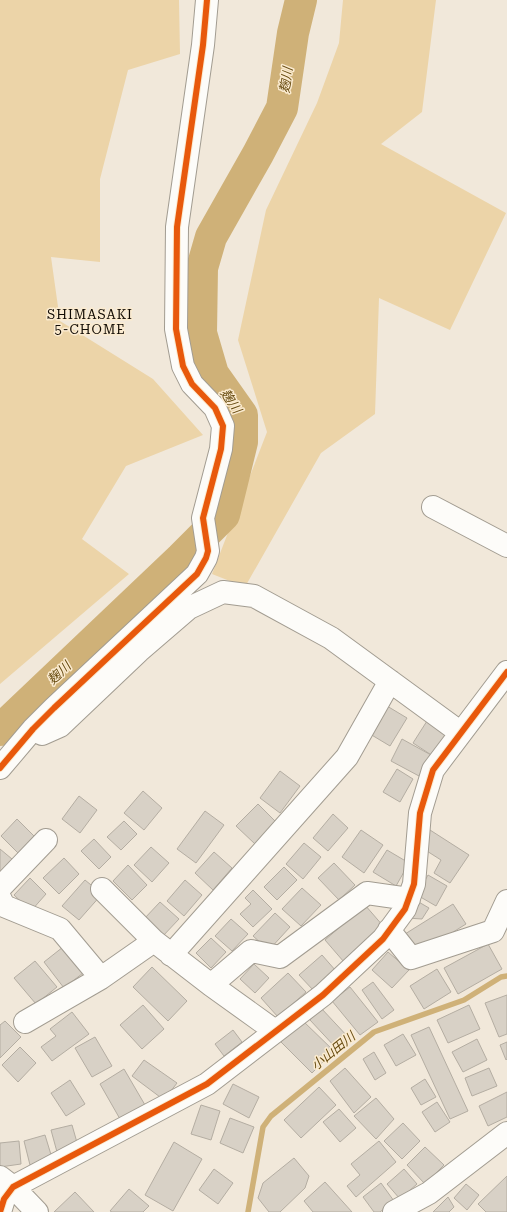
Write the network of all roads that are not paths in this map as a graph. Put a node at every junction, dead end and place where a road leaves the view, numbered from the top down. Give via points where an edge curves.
1 (207, 0) edge
2 (433, 507) dead end
3 (507, 546) edge
4 (507, 672) edge
5 (390, 681) junction
6 (33, 729) junction
7 (461, 733) junction
8 (0, 768) edge
9 (46, 840) dead end
10 (0, 888) edge
11 (102, 889) dead end
12 (0, 898) edge
13 (408, 898) junction
14 (507, 902) edge
15 (389, 930) junction
16 (154, 941) junction
17 (171, 955) junction
18 (101, 978) junction
19 (211, 985) junction
20 (25, 1022) dead end
21 (275, 1031) junction
22 (507, 1133) edge
23 (7, 1182) edge
24 (0, 1212) edge
25 (37, 1212) edge
26 (394, 1212) edge

1 - 6 street via 203,45 176,227 176,329 183,366 192,384 215,408 223,426 221,449 203,518 208,552 197,574
2 - 3 street
4 - 7 street
5 - 6 street via 331,638 254,596 223,592 189,608 138,651 60,726 42,734
5 - 7 street
5 - 17 street via 347,757
6 - 8 street
7 - 13 street via 434,770 420,813 414,884
9 - 10 street
11 - 16 street
12 - 18 street via 4,906 60,929
13 - 15 street via 405,909
13 - 19 street via 367,893 280,957 250,951
14 - 15 street via 493,931 411,958
15 - 21 street via 383,939 323,995
16 - 17 street
16 - 18 street
17 - 19 street
18 - 20 street
19 - 21 street
21 - 23 street via 207,1084
22 - 26 street via 429,1193
23 - 24 street
23 - 25 street

